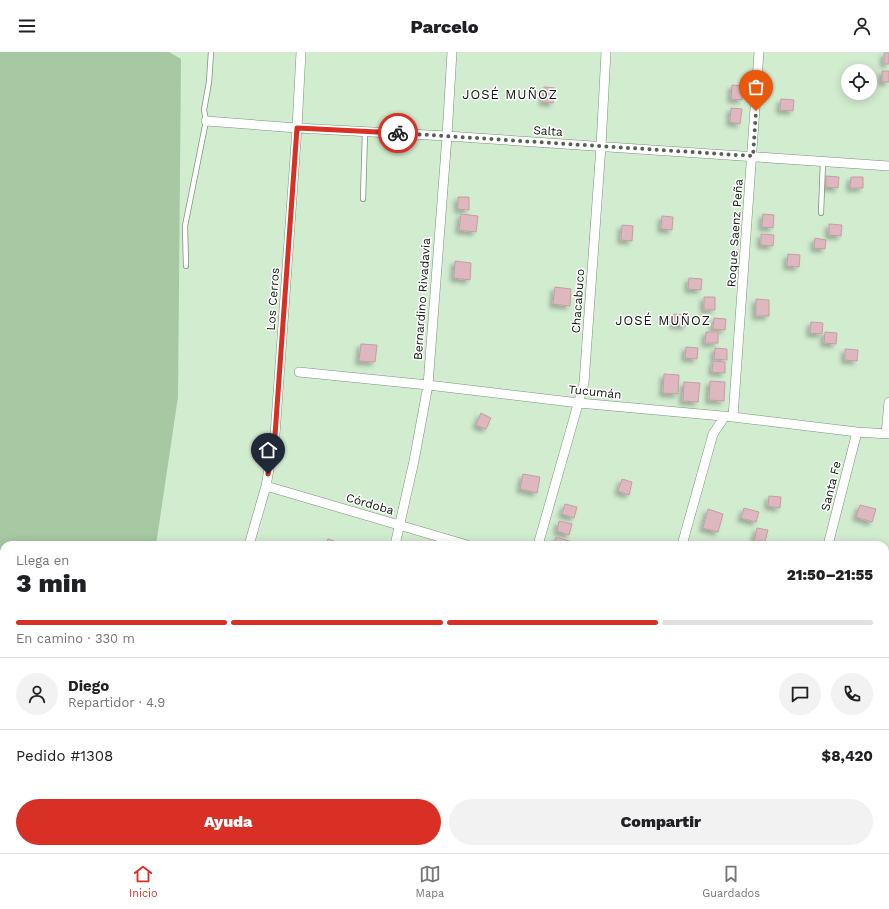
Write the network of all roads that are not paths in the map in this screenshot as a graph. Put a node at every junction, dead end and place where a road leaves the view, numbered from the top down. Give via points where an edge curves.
1 (211, 52) edge
2 (301, 52) edge
3 (452, 52) edge
4 (606, 52) edge
5 (759, 52) edge
6 (206, 121) junction
7 (297, 128) junction
8 (365, 132) junction
9 (447, 136) junction
10 (601, 146) junction
11 (753, 156) junction
12 (823, 161) junction
13 (889, 166) edge
14 (363, 199) dead end
15 (821, 213) dead end
16 (186, 266) dead end
17 (299, 372) dead end
18 (428, 385) junction
19 (889, 402) edge
20 (579, 403) junction
21 (729, 416) junction
22 (856, 432) junction
23 (888, 434) edge
24 (266, 486) junction
25 (400, 525) junction
26 (250, 541) edge
27 (396, 541) edge
28 (454, 541) edge
29 (539, 541) edge
30 (683, 541) edge
31 (829, 541) edge

1 - 6 lane via 204,110
2 - 7 street, Los Cerros
3 - 9 street, Bernardino Rivadavia
4 - 10 street, Chacabuco
5 - 11 street, Roque Saenz Peña
6 - 7 street, Salta
6 - 16 lane via 185,226
7 - 8 street, Salta
7 - 24 street, Los Cerros via 275,435
8 - 9 street, Salta
8 - 14 lane
9 - 10 street, Salta
9 - 18 street, Bernardino Rivadavia
10 - 11 street, Salta
10 - 20 street, Chacabuco via 584,383
11 - 12 street, Salta
11 - 21 street, Roque Saenz Peña
12 - 13 street, Salta
12 - 15 lane
17 - 18 street, Tucumán
18 - 20 street, Tucumán
18 - 25 street, Bernardino Rivadavia
19 - 23 street
20 - 21 street, Tucumán
20 - 29 street, Chacabuco
21 - 22 street, Tucumán
21 - 30 street, Roque Saenz Peña via 713,434
22 - 23 street, Tucumán
22 - 31 street, Santa Fe
24 - 25 street, Córdoba
24 - 26 street, Los Cerros
25 - 27 street, Bernardino Rivadavia
25 - 28 street, Córdoba

